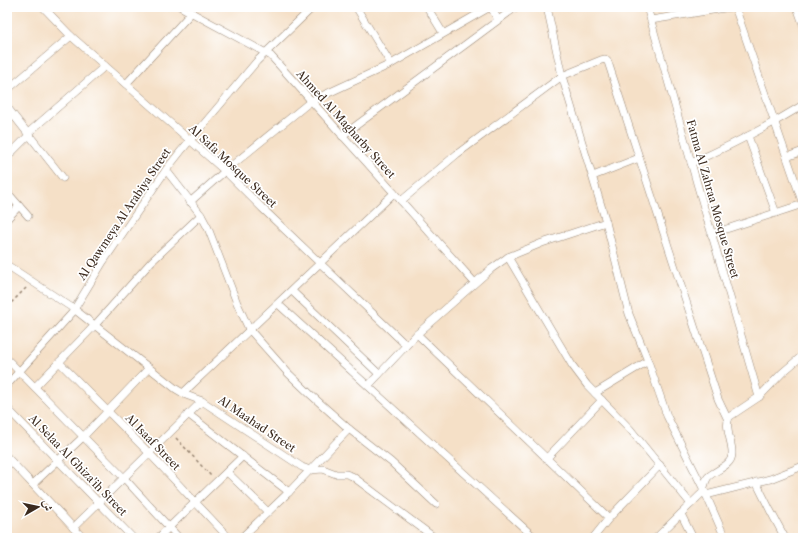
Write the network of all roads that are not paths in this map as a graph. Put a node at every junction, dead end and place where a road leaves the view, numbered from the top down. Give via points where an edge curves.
1 (43, 7) edge
2 (181, 7) edge
3 (313, 7) edge
4 (356, 7) edge
5 (427, 7) edge
6 (490, 7) edge
7 (516, 7) edge
8 (547, 7) edge
9 (647, 7) edge
10 (731, 7) edge
11 (735, 7) edge
12 (797, 7) edge
13 (192, 12) junction
14 (498, 20) junction
15 (651, 20) junction
16 (803, 24) edge
17 (443, 33) junction
18 (71, 36) junction
19 (266, 52) junction
20 (390, 64) junction
21 (105, 66) junction
22 (562, 76) junction
23 (126, 84) junction
24 (7, 90) edge
25 (311, 101) junction
26 (803, 105) edge
27 (7, 107) edge
28 (775, 122) junction
29 (28, 134) junction
30 (342, 136) junction
31 (748, 136) junction
32 (190, 141) junction
33 (803, 151) edge
34 (7, 157) edge
35 (787, 157) junction
36 (639, 158) junction
37 (691, 163) junction
38 (166, 170) junction
39 (225, 171) junction
40 (593, 176) junction
41 (63, 178) dead end
42 (7, 192) edge
43 (394, 194) junction
44 (401, 201) junction
45 (190, 202) junction
46 (803, 204) edge
47 (19, 206) junction
48 (776, 213) junction
49 (201, 215) junction
50 (28, 216) dead end
51 (7, 219) edge
52 (606, 222) junction
53 (712, 234) junction
54 (508, 257) junction
55 (320, 263) junction
56 (7, 265) edge
57 (474, 282) junction
58 (292, 291) junction
59 (278, 304) junction
60 (74, 309) junction
61 (95, 325) junction
62 (249, 329) junction
63 (418, 334) junction
64 (406, 345) junction
65 (803, 355) edge
66 (7, 359) edge
67 (648, 361) junction
68 (59, 362) junction
69 (150, 368) junction
70 (20, 371) junction
71 (379, 374) junction
72 (7, 385) edge
73 (368, 386) junction
74 (35, 387) junction
75 (183, 393) junction
76 (595, 393) junction
77 (759, 397) junction
78 (602, 400) junction
79 (202, 401) junction
80 (7, 408) edge
81 (108, 412) junction
82 (188, 414) junction
83 (728, 420) junction
84 (349, 429) junction
85 (84, 437) junction
86 (149, 453) junction
87 (243, 456) junction
88 (7, 457) edge
89 (546, 459) junction
90 (58, 460) junction
91 (660, 465) junction
92 (803, 466) edge
93 (310, 470) junction
94 (227, 472) junction
95 (124, 478) junction
96 (756, 482) junction
97 (33, 484) junction
98 (289, 492) junction
99 (705, 493) junction
100 (99, 502) junction
101 (196, 503) junction
102 (436, 504) dead end
103 (691, 504) junction
104 (268, 512) junction
105 (681, 514) junction
106 (609, 518) junction
107 (73, 528) junction
108 (170, 528) junction
109 (83, 538) edge
110 (133, 538) edge
111 (158, 538) edge
112 (179, 538) edge
113 (229, 538) edge
114 (241, 538) edge
115 (435, 538) edge
116 (535, 538) edge
117 (593, 538) edge
118 (656, 538) edge
119 (693, 538) edge
120 (725, 538) edge
121 (784, 538) edge

1 - 18 street, Al Safa Mosque Street
2 - 13 street, Ahmed Al Magharby Street
3 - 19 street, Al Qawmeya Al Arabiya Street
4 - 20 street
5 - 17 street
6 - 14 street
6 - 17 street
7 - 14 street
8 - 22 street
9 - 15 street, Fatma Al Zahraa Mosque Street
10 - 15 street
11 - 28 street
12 - 16 street
13 - 19 street, Ahmed Al Magharby Street
13 - 23 street
14 - 30 street
15 - 37 street, Fatma Al Zahraa Mosque Street
17 - 20 street
18 - 21 street, Al Safa Mosque Street
18 - 24 street
19 - 25 street, Ahmed Al Magharby Street
19 - 32 street, Al Qawmeya Al Arabiya Street
20 - 25 street
21 - 23 street, Al Safa Mosque Street
21 - 29 street
22 - 36 street via 601,60 608,62
22 - 40 street
22 - 44 street via 457,154
23 - 32 street, Al Safa Mosque Street
25 - 30 street, Ahmed Al Magharby Street
25 - 39 street
26 - 28 street
27 - 29 street
28 - 31 street
28 - 35 street
29 - 34 street
29 - 41 street
30 - 43 street, Ahmed Al Magharby Street
31 - 37 street
31 - 48 street
32 - 38 street, Al Qawmeya Al Arabiya Street
32 - 39 street, Al Safa Mosque Street
33 - 35 street
35 - 46 street
36 - 40 street
36 - 83 street via 718,399
37 - 53 street, Fatma Al Zahraa Mosque Street
38 - 45 street
38 - 60 street, Al Qawmeya Al Arabiya Street via 102,262
39 - 45 street
39 - 55 street, Al Safa Mosque Street
40 - 52 street
42 - 47 street
43 - 44 street, Ahmed Al Magharby Street
43 - 55 street
44 - 57 street, Ahmed Al Magharby Street
45 - 49 street
46 - 48 street
47 - 50 street
47 - 51 street
48 - 53 street
49 - 61 street via 150,262
49 - 62 street
52 - 54 street
52 - 67 street via 629,314
53 - 77 street, Fatma Al Zahraa Mosque Street
54 - 57 street
54 - 76 street via 565,356
55 - 58 street
55 - 64 street, Al Safa Mosque Street
56 - 60 street, Al Maahad Street
57 - 63 street
58 - 59 street
58 - 71 street
59 - 62 street
59 - 73 street
60 - 61 street, Al Maahad Street
60 - 70 street, Al Qawmeya Al Arabiya Street
61 - 68 street
61 - 69 street, Al Maahad Street
62 - 75 street
62 - 84 street via 288,373
63 - 64 street
63 - 89 street
64 - 71 street
65 - 77 street
66 - 70 street
67 - 76 street
67 - 99 street via 669,421
68 - 74 street
68 - 81 street, Al Isaaf Street
69 - 75 street, Al Maahad Street
69 - 81 street
70 - 72 street, Al Qawmeya Al Arabiya Street
70 - 74 street
71 - 73 street
73 - 116 street
74 - 85 street
75 - 79 street, Al Maahad Street
76 - 78 street
77 - 83 street via 730,416
78 - 89 street
78 - 91 street
79 - 82 street
79 - 93 street, Al Maahad Street
80 - 90 street, Al Selaa Al Ghiza'ih Street
81 - 85 street
81 - 86 street, Al Isaaf Street
82 - 86 street
82 - 87 street
83 - 99 street via 732,458 708,477
84 - 93 street
84 - 102 street via 391,462
85 - 90 street
85 - 95 street
86 - 95 street
86 - 101 street, Al Isaaf Street
87 - 94 street
87 - 98 street
88 - 97 street
89 - 106 street
90 - 97 street
90 - 100 street, Al Selaa Al Ghiza'ih Street
91 - 103 street
91 - 106 street
92 - 96 street
93 - 98 street
93 - 115 street, Al Maahad Street via 323,469 352,476
94 - 101 street
94 - 104 street
95 - 100 street
95 - 108 street
96 - 99 street
96 - 121 street
97 - 107 street
98 - 104 street
99 - 103 street
99 - 120 street
100 - 107 street
100 - 110 street, Al Selaa Al Ghiza'ih Street
101 - 108 street
101 - 113 street, Al Isaaf Street
103 - 105 street
104 - 114 street
105 - 118 street
105 - 119 street
106 - 117 street
107 - 109 street
108 - 111 street
108 - 112 street

